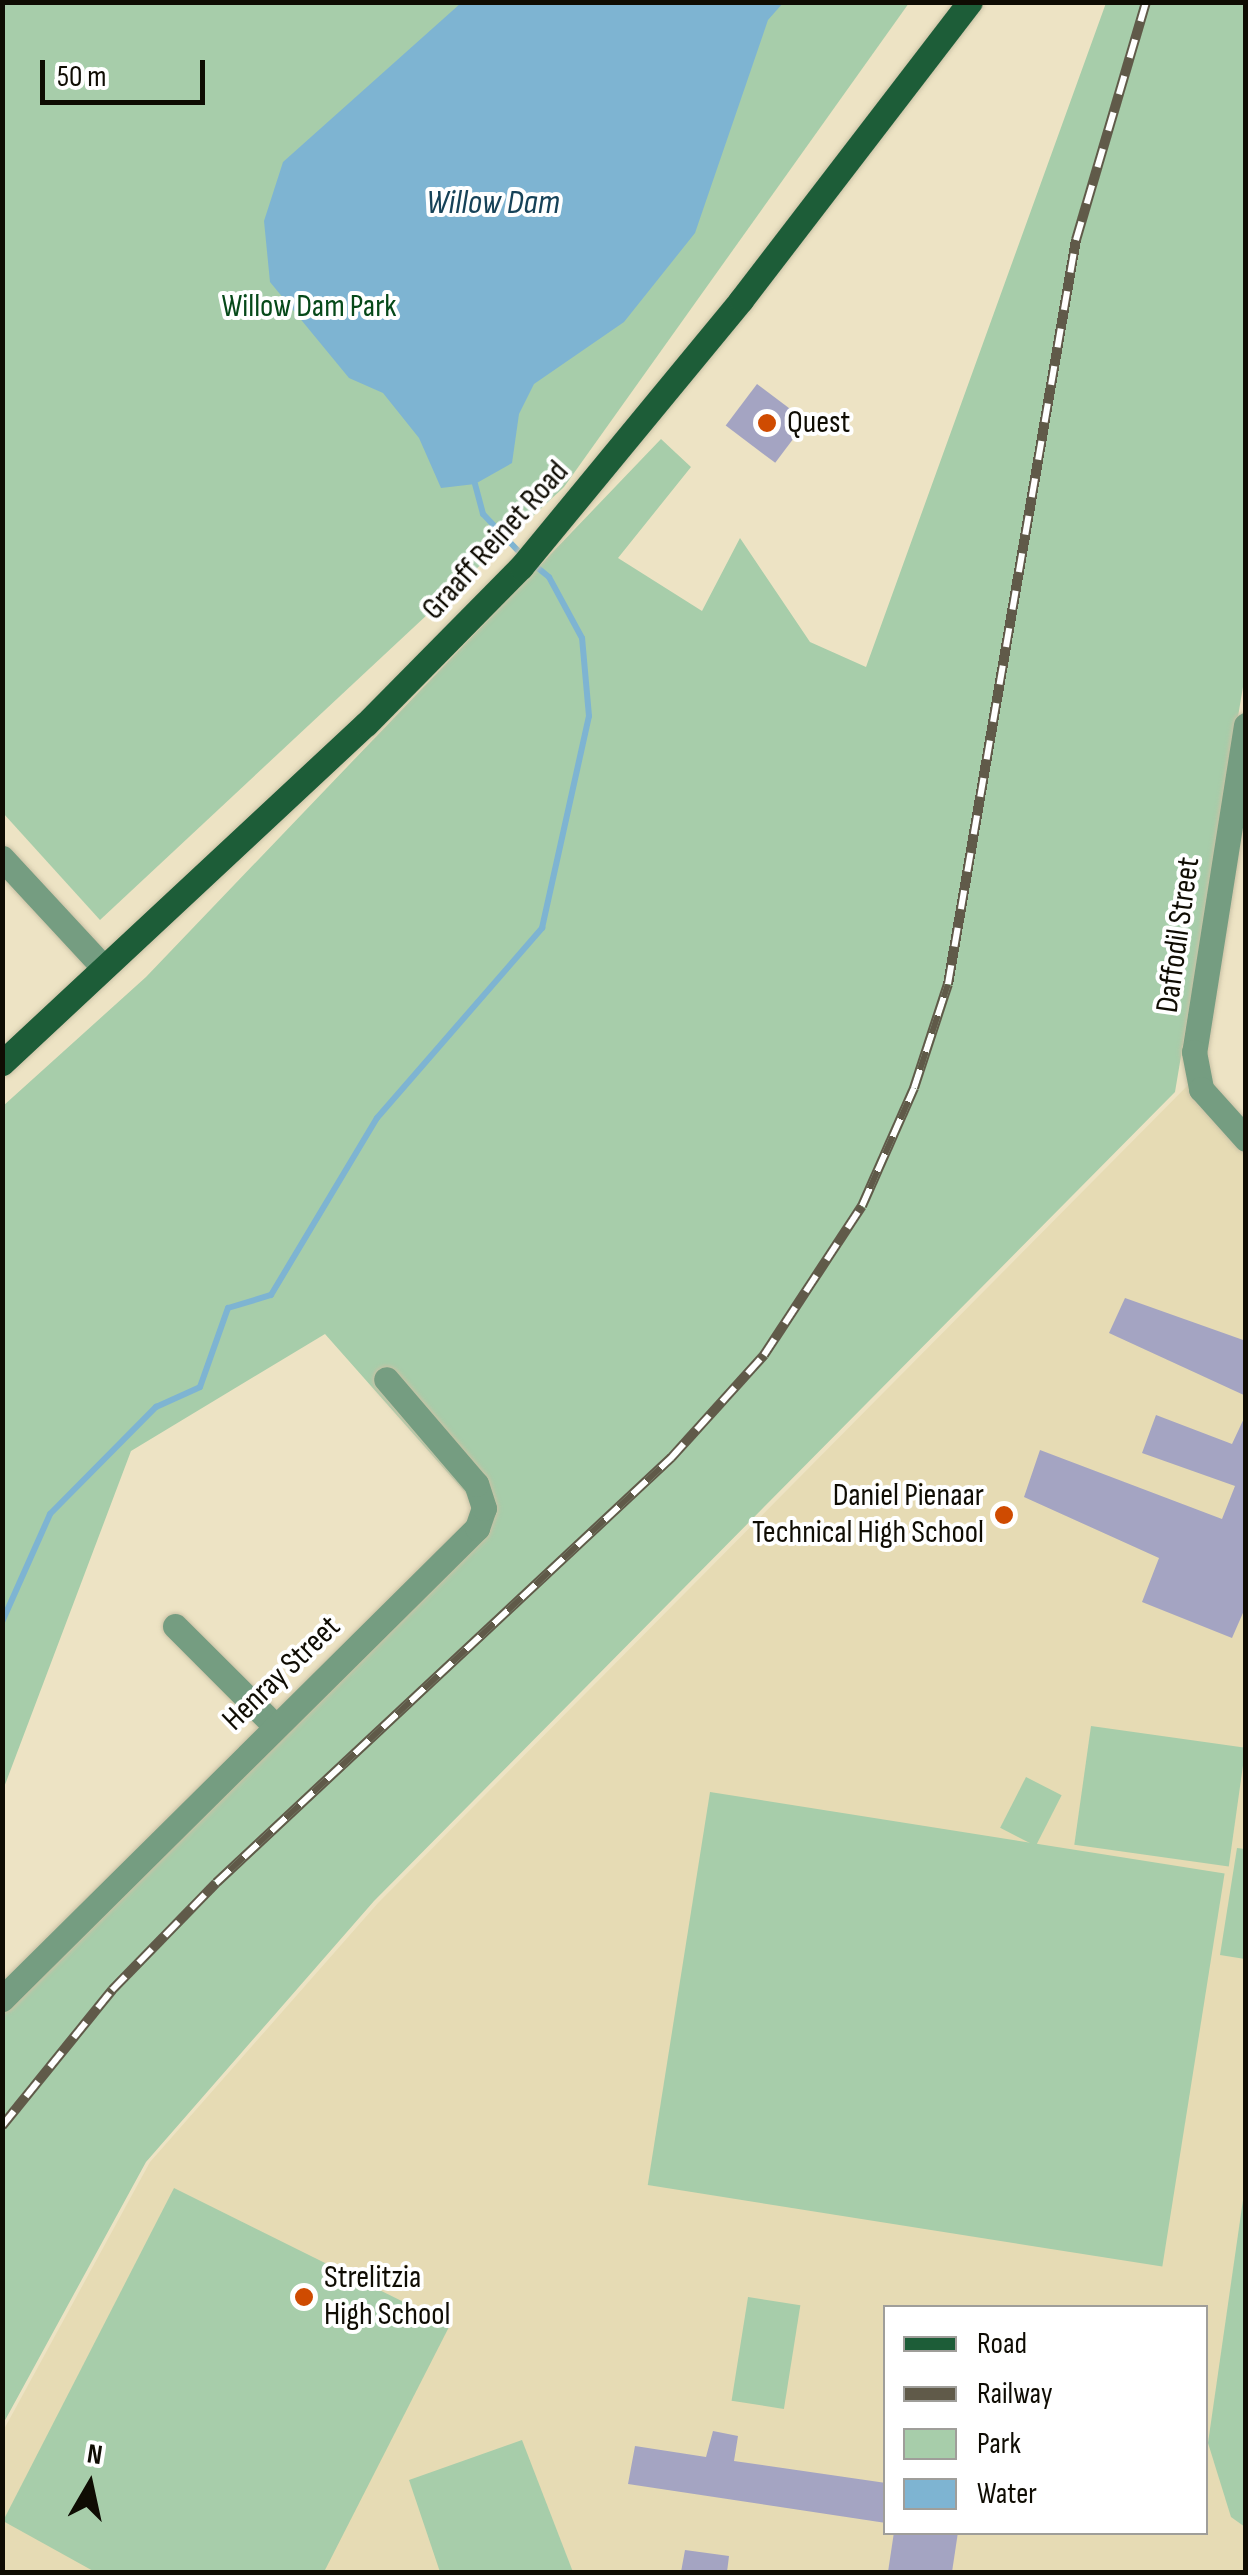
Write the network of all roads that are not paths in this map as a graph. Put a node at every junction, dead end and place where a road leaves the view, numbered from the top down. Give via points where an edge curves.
1 (970, 2) edge
2 (1246, 724) edge
3 (1236, 829) edge
4 (2, 858) edge
5 (102, 966) junction
6 (2, 1062) edge
7 (1246, 1139) edge
8 (386, 1379) dead end
9 (175, 1626) dead end
10 (275, 1726) junction
11 (2, 1999) edge

1 - 5 main road, Graaff Reinet Road via 537,550 366,724
2 - 3 street, Daffodil Street
3 - 7 street, Daffodil Street via 1194,1052 1201,1089
4 - 5 street
5 - 6 main road, Graaff Reinet Road
8 - 10 street, Henray Street via 476,1484 484,1508 480,1523
9 - 10 street
10 - 11 street, Henray Street

